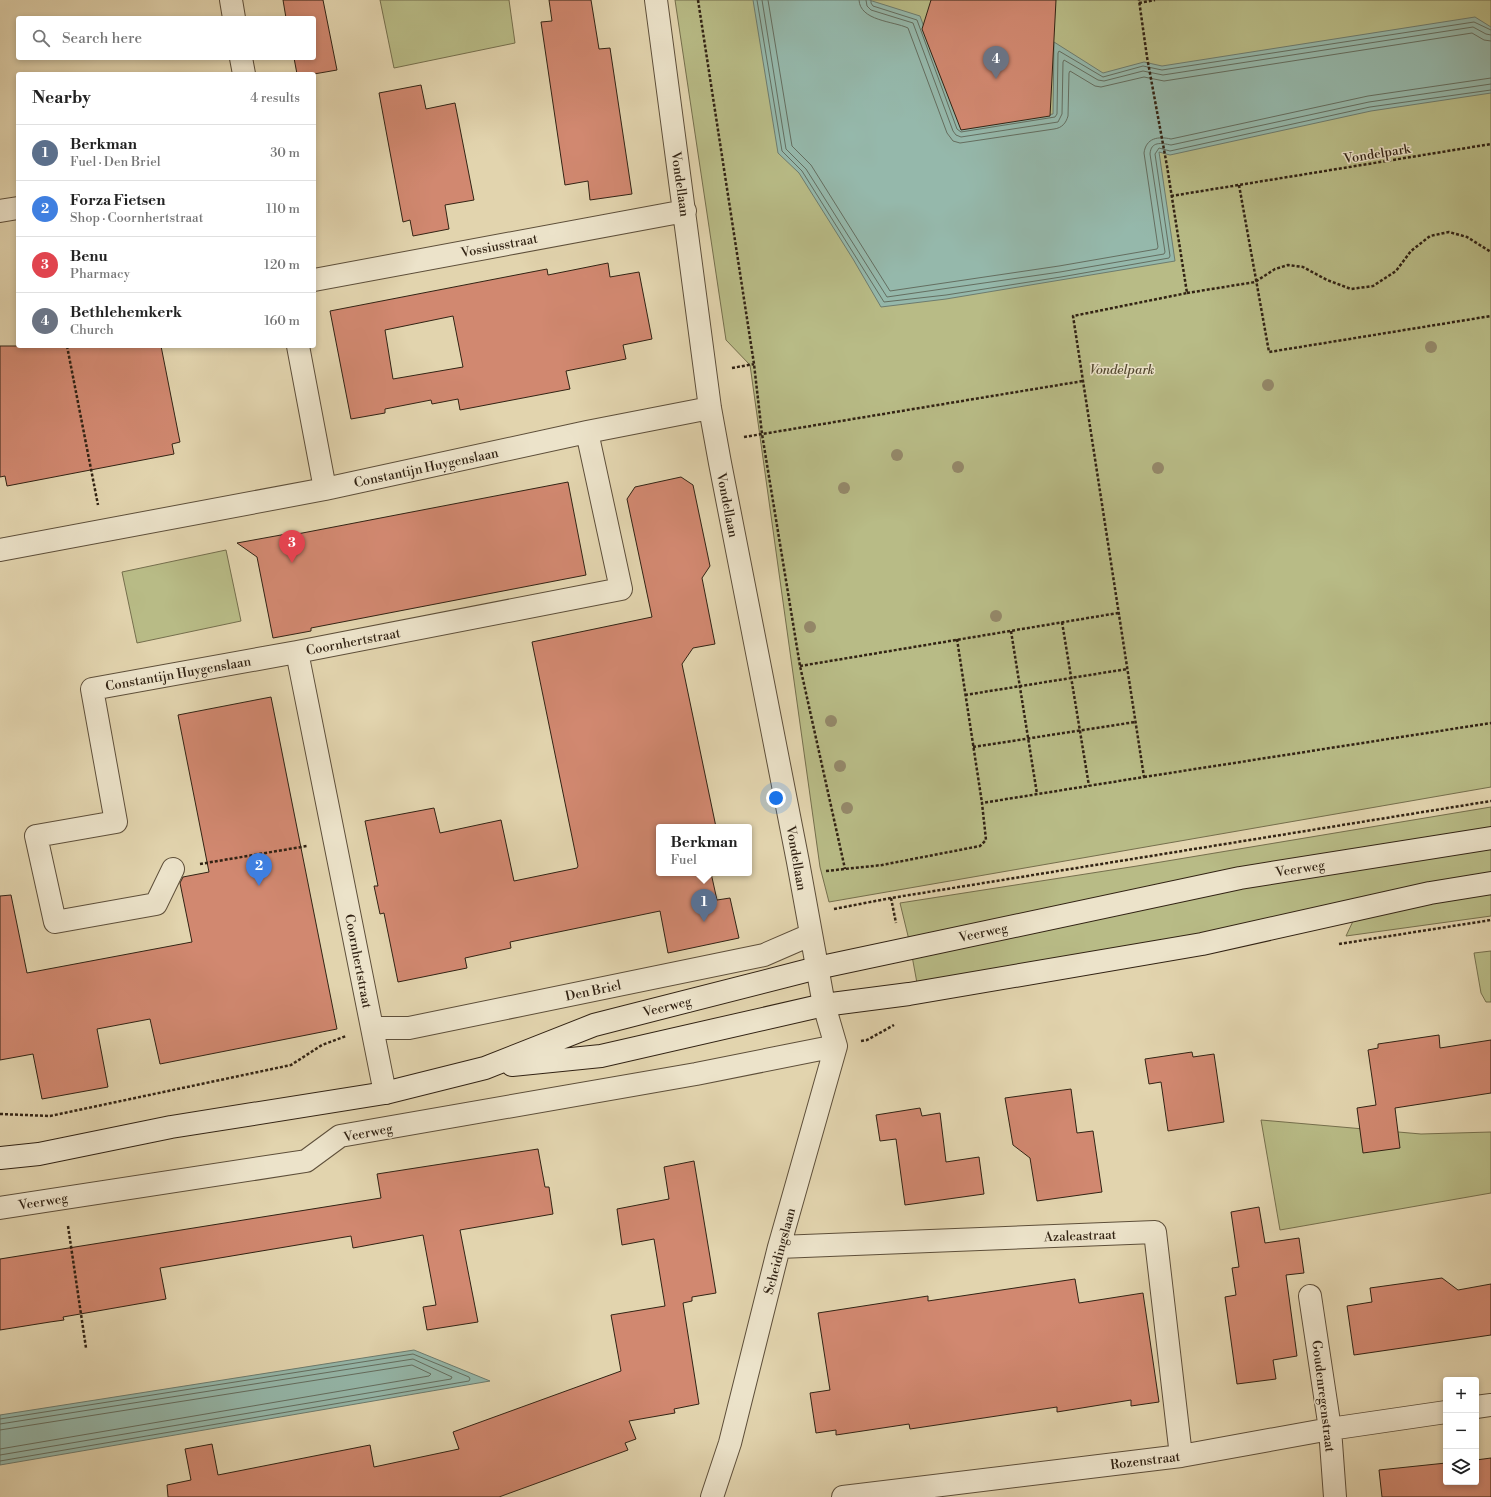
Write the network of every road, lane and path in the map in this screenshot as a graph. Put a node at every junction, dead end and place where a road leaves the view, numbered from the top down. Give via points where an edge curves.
1 (231, 0) edge
2 (656, 0) edge
3 (698, 0) edge
4 (1155, 0) edge
5 (1139, 1) edge
6 (234, 16) edge
7 (241, 60) edge
8 (244, 72) edge
9 (1491, 144) edge
10 (1239, 185) junction
11 (1171, 196) junction
12 (16, 208) edge
13 (0, 211) edge
14 (685, 211) junction
15 (1491, 252) edge
16 (316, 280) edge
17 (1255, 282) junction
18 (1187, 293) junction
19 (1491, 316) edge
20 (67, 348) edge
21 (298, 348) edge
22 (1083, 380) junction
23 (710, 408) junction
24 (587, 432) junction
25 (762, 434) junction
26 (717, 442) junction
27 (325, 489) junction
28 (103, 531) junction
29 (0, 550) edge
30 (1118, 613) junction
31 (1062, 622) junction
32 (1011, 630) junction
33 (957, 639) junction
34 (297, 652) junction
35 (800, 666) junction
36 (1127, 669) junction
37 (1071, 678) junction
38 (1020, 686) junction
39 (965, 695) junction
40 (1135, 722) junction
41 (1491, 722) edge
42 (1080, 731) junction
43 (1028, 739) junction
44 (973, 747) junction
45 (1144, 777) junction
46 (1089, 786) junction
47 (1037, 794) junction
48 (1491, 801) edge
49 (982, 803) junction
50 (1491, 838) edge
51 (335, 841) junction
52 (173, 869) joint
53 (844, 869) junction
54 (800, 875) junction
55 (1491, 883) edge
56 (810, 934) junction
57 (817, 968) junction
58 (824, 1005) junction
59 (372, 1028) junction
60 (836, 1046) junction
61 (485, 1068) junction
62 (385, 1093) junction
63 (0, 1114) edge
64 (0, 1158) edge
65 (64, 1198) junction
66 (0, 1208) edge
67 (780, 1247) junction
68 (1310, 1296) dead end
69 (86, 1348) dead end
70 (1491, 1405) edge
71 (1479, 1407) edge
72 (1443, 1412) edge
73 (1330, 1428) junction
74 (1181, 1456) junction
75 (712, 1497) edge
76 (843, 1497) edge
77 (1335, 1497) edge

1 - 6 street
2 - 14 street, Vondellaan
3 - 25 path via 754,364
4 - 5 path
5 - 11 path
7 - 8 street
9 - 10 path, Vondelpark
10 - 11 path, Vondelpark
10 - 17 path
11 - 18 path
12 - 13 street
14 - 16 street, Vossiusstraat
14 - 23 street, Vondellaan
15 - 17 path via 1467,237 1449,232 1430,236 1411,251 1396,271 1373,286 1351,289 1303,267 1288,265 1275,269
17 - 18 path
17 - 19 path via 1269,352
18 - 22 path via 1073,316
20 - 28 path
21 - 27 street
22 - 25 path
22 - 30 path
23 - 24 street, Constantijn Huygenslaan
23 - 26 street, Vondellaan
24 - 27 street, Constantijn Huygenslaan
24 - 34 street, Coornhertstraat via 621,590
25 - 26 path
25 - 35 path
26 - 54 street, Vondellaan
27 - 28 street, Constantijn Huygenslaan
28 - 29 street, Constantijn Huygenslaan
30 - 31 path
30 - 36 path
31 - 32 path
31 - 37 path
32 - 33 path
32 - 38 path
33 - 35 path
33 - 39 path
34 - 51 street, Coornhertstraat
34 - 52 street, Constantijn Huygenslaan via 92,689 116,822 36,836 55,922 156,904
35 - 53 path
36 - 37 path
36 - 40 path
37 - 38 path
37 - 42 path
38 - 39 path
38 - 43 path
39 - 44 path
40 - 42 path
40 - 45 path
41 - 45 path
42 - 43 path
42 - 46 path
43 - 44 path
43 - 47 path
44 - 49 path
45 - 46 path
46 - 47 path
47 - 49 path
48 - 56 path via 884,899 833,909
49 - 53 path via 986,840 980,846 882,865
50 - 57 street, Veerweg via 1240,878
51 - 52 path
51 - 59 street, Coornhertstraat
53 - 54 path
54 - 56 street, Vondellaan
55 - 58 street, Veerweg via 1430,893 1202,944 909,994
56 - 57 street, Vondellaan
56 - 59 street, Den Briel via 764,955 409,1028
57 - 58 street, Vondellaan
57 - 61 street, Veerweg via 594,1025
58 - 60 street
58 - 61 street, Veerweg via 601,1056
59 - 62 street, Coornhertstraat
59 - 63 path via 322,1045 291,1065 50,1116
60 - 65 street, Veerweg via 696,1074 340,1136 306,1161
60 - 67 street, Scheidingslaan
61 - 62 street, Veerweg
62 - 64 street, Veerweg via 171,1127 39,1154
65 - 66 street, Veerweg
65 - 69 path
67 - 74 street, Azaleastraat via 1155,1232
67 - 75 street, Scheidingslaan via 730,1443
68 - 73 street, Goudenregenstraat
70 - 71 street
72 - 73 street, Rozenstraat
73 - 74 street, Rozenstraat
73 - 77 street, Goudenregenstraat
74 - 76 street, Rozenstraat

